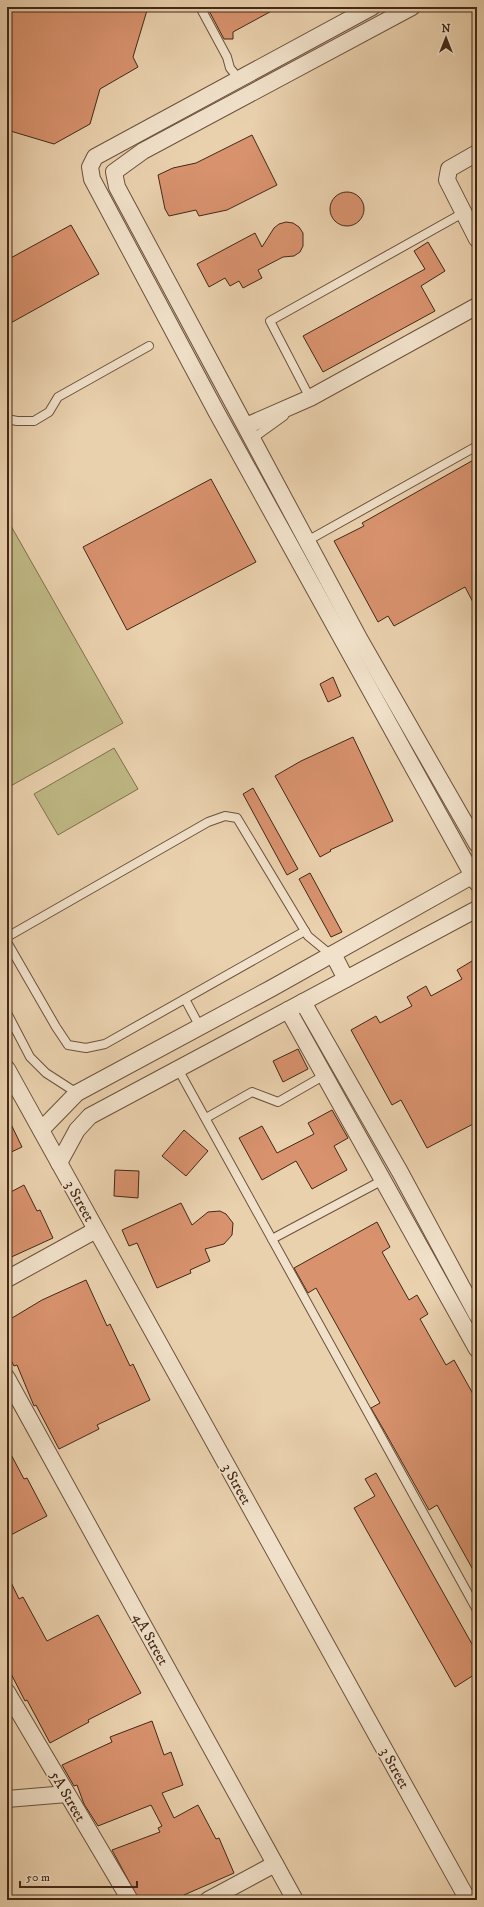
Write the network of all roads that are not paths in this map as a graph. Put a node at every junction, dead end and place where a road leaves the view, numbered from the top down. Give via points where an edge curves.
1 (200, 7) edge
2 (372, 7) edge
3 (412, 7) edge
4 (239, 79) junction
5 (477, 153) edge
6 (90, 167) junction
7 (114, 172) junction
8 (463, 213) junction
9 (477, 239) edge
10 (474, 308) edge
11 (442, 325) joint
12 (149, 346) dead end
13 (310, 398) junction
14 (7, 419) edge
15 (249, 432) junction
16 (236, 446) junction
17 (477, 446) edge
18 (307, 541) junction
19 (354, 644) junction
20 (477, 844) edge
21 (476, 877) edge
22 (477, 909) edge
23 (305, 930) junction
24 (7, 937) edge
25 (7, 942) edge
26 (332, 954) junction
27 (346, 979) junction
28 (185, 999) junction
29 (302, 1002) junction
30 (288, 1010) junction
31 (7, 1013) edge
32 (195, 1030) junction
33 (203, 1055) junction
34 (7, 1069) edge
35 (178, 1069) junction
36 (325, 1075) junction
37 (77, 1093) junction
38 (90, 1116) junction
39 (206, 1118) junction
40 (41, 1130) junction
41 (59, 1163) junction
42 (383, 1180) junction
43 (96, 1230) junction
44 (272, 1239) junction
45 (7, 1279) edge
46 (477, 1314) edge
47 (477, 1349) edge
48 (7, 1378) edge
49 (477, 1610) edge
50 (7, 1692) edge
51 (67, 1794) junction
52 (7, 1799) edge
53 (275, 1864) junction
54 (130, 1900) edge
55 (208, 1900) edge
56 (294, 1900) edge
57 (468, 1900) edge

1 - 4 lane via 227,57 230,68
2 - 4 street
3 - 7 street via 143,151
4 - 6 street via 95,157
5 - 8 street via 449,169 447,180
6 - 7 street
6 - 16 street via 92,179
7 - 15 street via 117,187
8 - 9 street
8 - 13 lane via 270,321
10 - 11 street
11 - 13 lane
12 - 14 lane via 58,398 49,412 34,421
13 - 15 street
15 - 16 street
15 - 18 street
16 - 19 street
17 - 18 lane
18 - 19 street
19 - 20 street
19 - 21 street
21 - 26 street
22 - 27 street
23 - 24 lane via 237,818 225,816 208,822
23 - 26 lane via 308,936
23 - 28 lane
25 - 28 lane via 68,1045 86,1048 105,1044
26 - 27 street
26 - 32 street
27 - 29 street
28 - 32 lane
29 - 30 street
29 - 46 street via 400,1172
30 - 33 street
30 - 36 street
31 - 37 lane via 30,1057 46,1073
32 - 33 street
32 - 37 street
33 - 35 street
34 - 40 street, 3 Street
35 - 38 street
35 - 39 lane
36 - 39 lane via 278,1102 252,1092
36 - 42 street
37 - 38 street
37 - 40 street
38 - 41 street via 77,1130
39 - 44 lane
40 - 41 street, 3 Street
41 - 43 street, 3 Street
42 - 44 lane
42 - 47 street
43 - 45 street
43 - 57 street, 3 Street
44 - 49 lane
48 - 53 street, 4A Street
50 - 51 street, 5A Street
51 - 52 street
51 - 54 street, 5A Street
53 - 55 street
53 - 56 street, 4A Street

